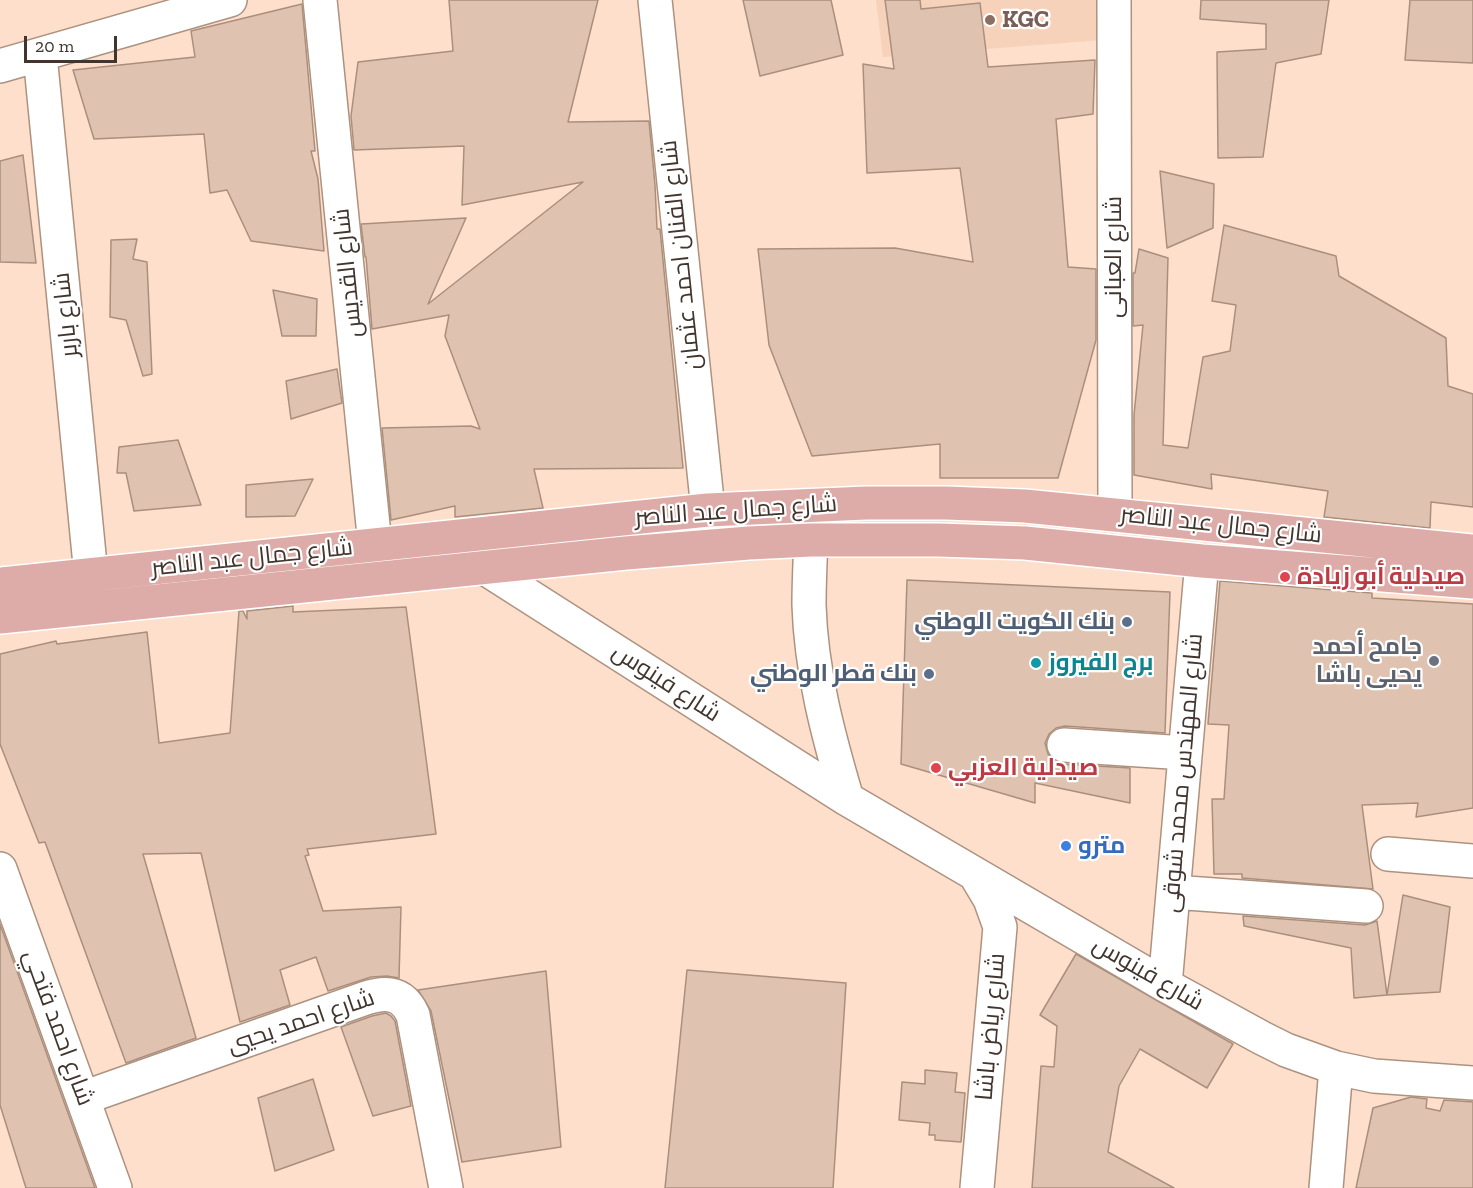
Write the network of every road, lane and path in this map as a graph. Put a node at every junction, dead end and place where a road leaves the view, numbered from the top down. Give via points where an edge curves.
1 (230, 0) edge
2 (320, 0) edge
3 (655, 0) edge
4 (1114, 0) edge
5 (40, 55) junction
6 (0, 66) edge
7 (708, 510) junction
8 (1115, 515) junction
9 (811, 540) junction
10 (375, 545) junction
11 (1473, 551) edge
12 (1202, 561) junction
13 (485, 568) junction
14 (91, 575) junction
15 (1473, 582) edge
16 (0, 584) edge
17 (0, 617) edge
18 (1064, 745) dead end
19 (1185, 753) junction
20 (847, 799) junction
21 (1388, 854) dead end
22 (1473, 861) edge
23 (0, 869) edge
24 (974, 873) junction
25 (1173, 892) junction
26 (1366, 906) dead end
27 (1165, 985) junction
28 (1336, 1068) junction
29 (1473, 1083) edge
30 (83, 1098) junction
31 (116, 1188) edge
32 (446, 1188) edge
33 (977, 1188) edge
34 (1326, 1188) edge

1 - 5 street
2 - 10 street, شارع القديس
3 - 7 street, شارع الفنان احمد عثمان
4 - 8 street, شارع العبانى
5 - 6 street
5 - 14 street, شارع باربر
7 - 8 main road, شارع جمال عبد الناصر via 946,502
7 - 10 main road, شارع جمال عبد الناصر
8 - 11 main road, شارع جمال عبد الناصر
9 - 12 main road, شارع جمال عبد الناصر via 1025,543
9 - 13 main road, شارع جمال عبد الناصر via 687,547
9 - 20 street via 809,606 815,671 828,736
10 - 14 main road, شارع جمال عبد الناصر
12 - 15 main road, شارع جمال عبد الناصر
12 - 19 street, شارع المهندس محمد شوقى
13 - 17 main road, شارع جمال عبد الناصر
13 - 20 street, شارع فينوس
14 - 16 main road, شارع جمال عبد الناصر
18 - 19 street
19 - 25 street, شارع المهندس محمد شوقى
20 - 24 street, شارع فينوس
21 - 22 street
23 - 30 street, شارع احمد فتحي
24 - 27 street, شارع فينوس
24 - 33 street, شارع رياض باشا via 990,899 1000,927
25 - 26 street
25 - 27 street, شارع المهندس محمد شوقى
27 - 28 street, شارع فينوس via 1286,1050
28 - 29 street, شارع فينوس via 1374,1076
28 - 34 street
30 - 31 street, شارع احمد فتحي
30 - 32 street, شارع احمد يحيي via 366,998 394,995 409,1006 413,1015

